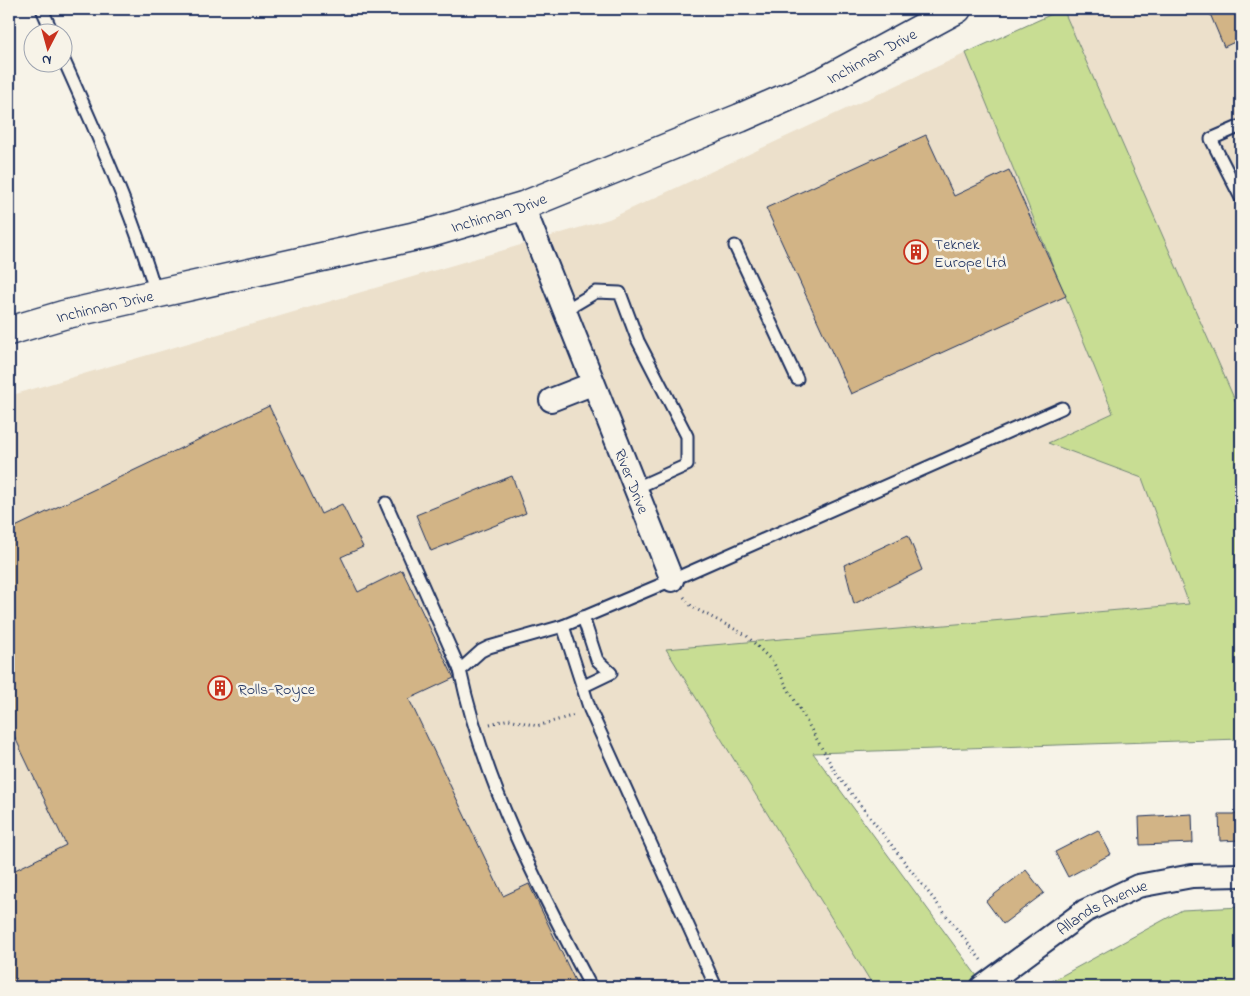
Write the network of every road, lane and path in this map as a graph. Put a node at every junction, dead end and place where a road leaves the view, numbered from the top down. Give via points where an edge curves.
1 (42, 9) edge
2 (957, 9) edge
3 (48, 22) edge
4 (69, 72) edge
5 (1241, 126) edge
6 (1241, 198) edge
7 (523, 206) junction
8 (735, 246) dead end
9 (156, 293) junction
10 (564, 311) junction
11 (9, 331) edge
12 (797, 379) dead end
13 (592, 384) junction
14 (551, 400) dead end
15 (1062, 408) dead end
16 (636, 488) junction
17 (386, 503) dead end
18 (672, 580) junction
19 (583, 617) junction
20 (563, 626) junction
21 (460, 670) junction
22 (584, 686) junction
23 (590, 710) junction
24 (509, 719) dead end
25 (1241, 875) edge
26 (988, 983) edge
27 (591, 987) edge
28 (716, 987) edge

1 - 3 lane
2 - 7 street, Inchinnan Drive via 824,80 740,118
4 - 9 lane via 126,206
5 - 6 lane via 1211,140
7 - 9 street, Inchinnan Drive via 430,234
7 - 10 street, River Drive
8 - 12 lane
9 - 11 street, Inchinnan Drive
10 - 13 street, River Drive
10 - 16 lane via 596,292 620,293 638,341 687,436 687,465
13 - 14 street
13 - 16 street, River Drive
15 - 18 lane
16 - 18 street, River Drive
17 - 21 lane
18 - 19 lane
18 - 26 path via 692,607 746,635 773,662 837,775
19 - 20 lane
19 - 22 lane via 597,660 611,673
20 - 21 lane via 489,647
20 - 22 lane
21 - 27 lane via 470,718 516,841
22 - 23 lane
23 - 24 path via 537,726
23 - 28 lane
25 - 26 street, Allands Avenue via 1192,876 1138,886 1085,911

